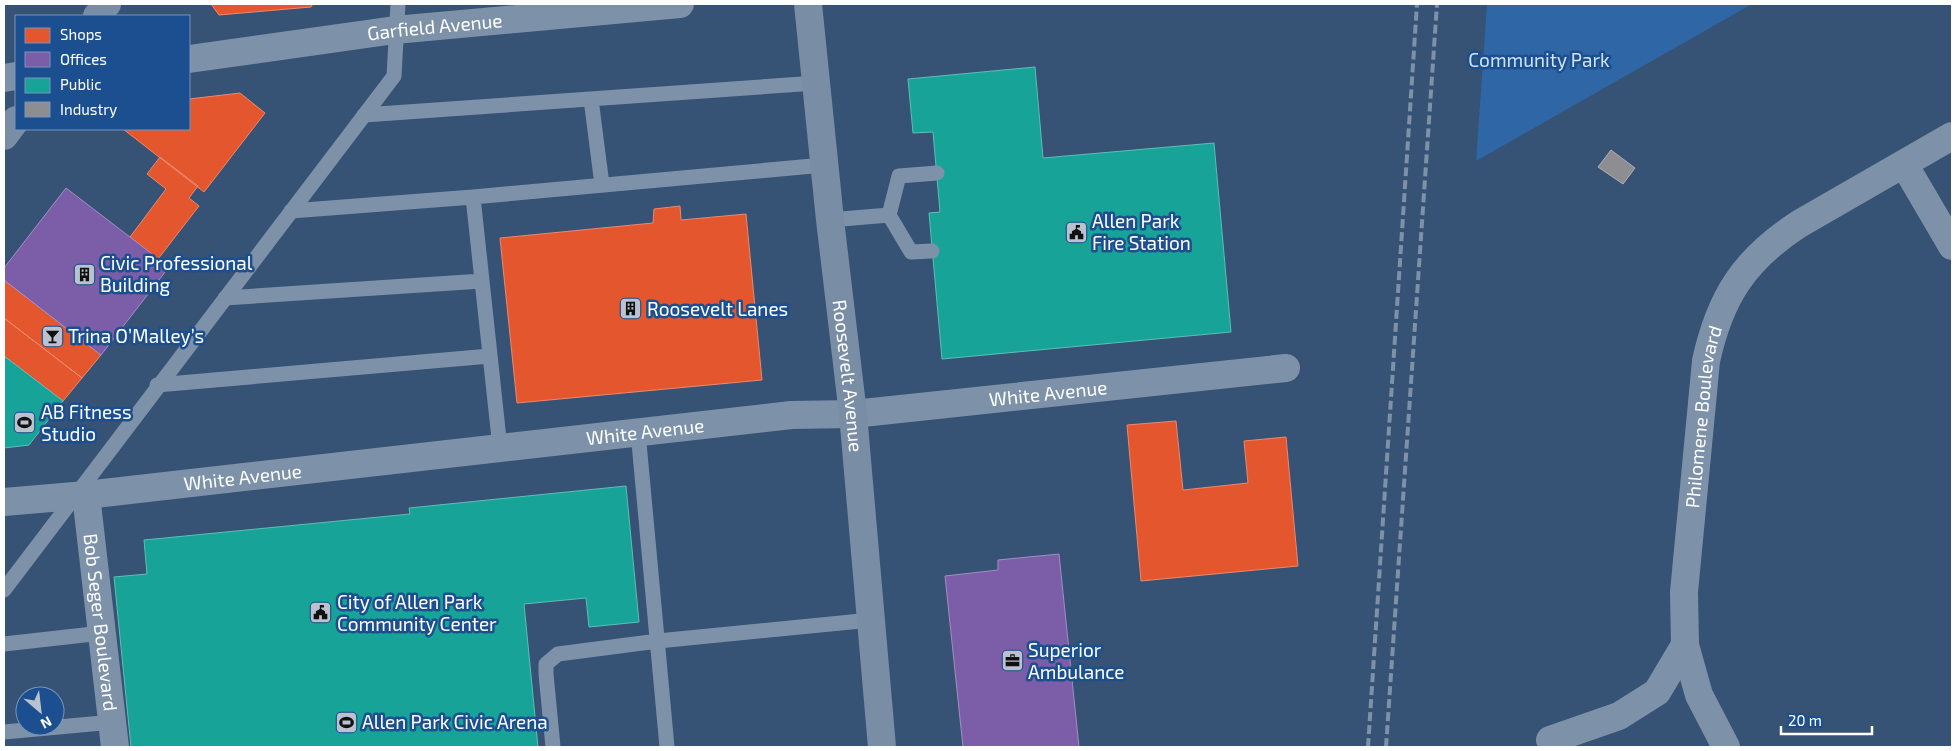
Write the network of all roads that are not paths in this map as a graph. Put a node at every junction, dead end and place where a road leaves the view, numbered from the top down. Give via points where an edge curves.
1 (106, 4) edge
2 (398, 4) edge
3 (680, 4) edge
4 (808, 4) edge
5 (98, 15) edge
6 (395, 30) junction
7 (190, 59) edge
8 (816, 83) junction
9 (591, 99) junction
10 (364, 115) junction
11 (15, 121) edge
12 (4, 136) edge
13 (1952, 136) edge
14 (1904, 164) junction
15 (824, 165) junction
16 (937, 173) dead end
17 (602, 186) junction
18 (473, 198) junction
19 (291, 211) junction
20 (889, 215) junction
21 (830, 220) junction
22 (1952, 246) edge
23 (932, 250) dead end
24 (482, 281) junction
25 (225, 298) junction
26 (490, 356) junction
27 (1286, 368) dead end
28 (157, 385) junction
29 (853, 414) junction
30 (638, 432) junction
31 (500, 448) junction
32 (80, 496) junction
33 (4, 502) edge
34 (4, 590) edge
35 (871, 620) junction
36 (102, 633) junction
37 (658, 641) junction
38 (4, 644) edge
39 (1685, 644) junction
40 (4, 732) edge
41 (114, 735) edge
42 (1550, 740) dead end
43 (553, 747) edge
44 (668, 747) edge
45 (882, 747) edge
46 (1726, 747) edge

1 - 5 main road
2 - 6 lane
3 - 6 street, Garfield Avenue
4 - 8 main road, Roosevelt Avenue
6 - 7 street, Garfield Avenue
6 - 10 lane via 394,76
8 - 9 lane
8 - 15 main road, Roosevelt Avenue
9 - 10 lane
9 - 17 lane
10 - 19 lane
11 - 12 main road
13 - 14 street, Philomene Boulevard
14 - 22 street
14 - 39 street, Philomene Boulevard via 1776,239 1745,269 1724,303 1712,333 1706,361 1684,592
15 - 17 lane
15 - 21 main road, Roosevelt Avenue
16 - 20 lane via 900,176
17 - 18 lane
18 - 19 lane
18 - 24 lane
19 - 25 lane
20 - 21 lane
20 - 23 lane via 911,252
21 - 29 main road, Roosevelt Avenue
24 - 25 lane
24 - 26 lane
25 - 28 lane
26 - 28 lane
26 - 31 lane
27 - 29 street, White Avenue
28 - 32 lane
29 - 30 street, White Avenue via 791,415
29 - 35 main road, Roosevelt Avenue
30 - 31 street, White Avenue
30 - 37 lane
31 - 32 street, White Avenue
32 - 33 street, White Avenue
32 - 34 lane
32 - 36 street, Bob Seger Boulevard
35 - 37 lane
35 - 45 main road, Roosevelt Avenue
36 - 38 lane
36 - 41 street, Bob Seger Boulevard
37 - 43 lane via 558,654 551,658 546,664 546,674
37 - 44 lane
39 - 42 street via 1657,692 1619,716
39 - 46 street, Philomene Boulevard via 1698,695
40 - 41 lane

